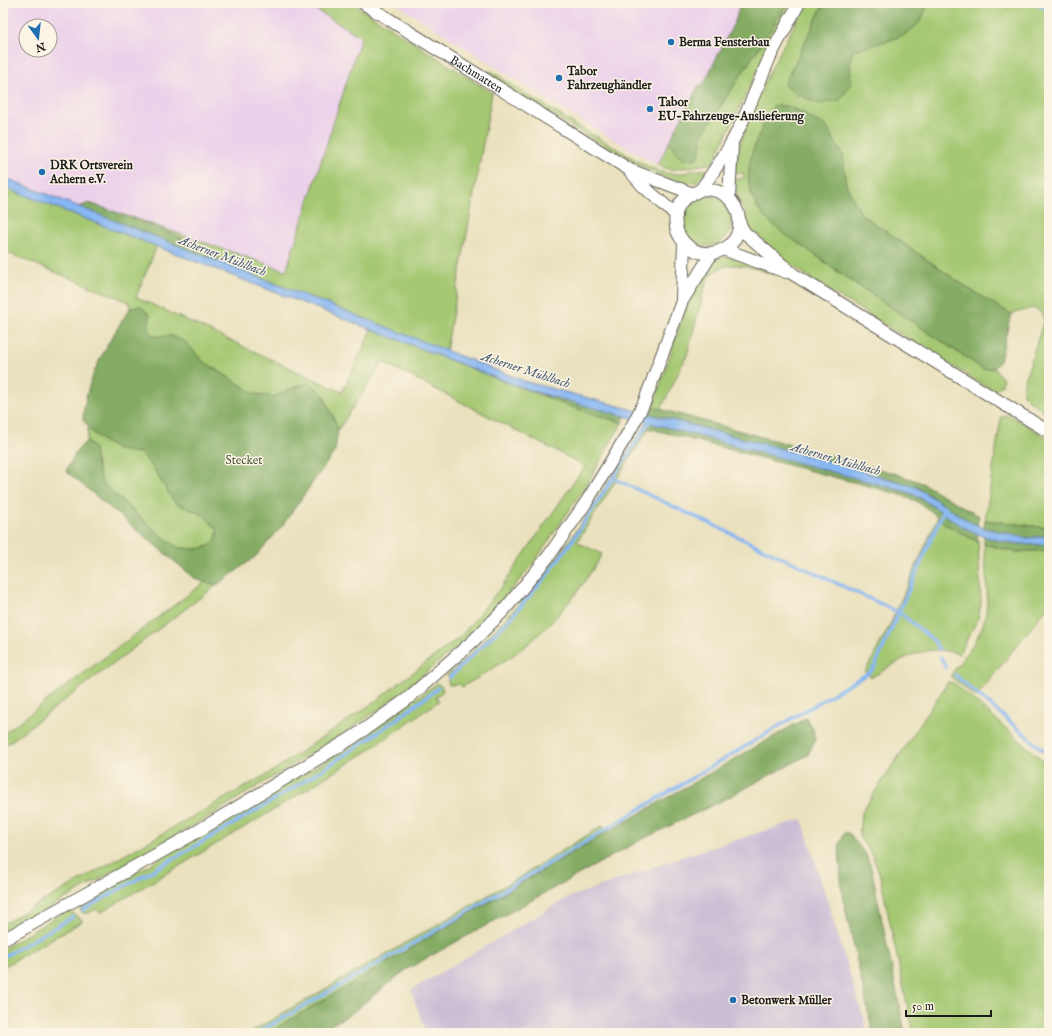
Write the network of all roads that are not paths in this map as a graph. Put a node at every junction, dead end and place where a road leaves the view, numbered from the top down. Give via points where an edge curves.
1 (363, 3) edge
2 (799, 3) edge
3 (732, 142) junction
4 (630, 170) junction
5 (696, 191) junction
6 (729, 197) junction
7 (676, 215) junction
8 (739, 223) junction
9 (684, 243) junction
10 (717, 251) junction
11 (793, 274) junction
12 (682, 301) junction
13 (1049, 432) edge
14 (3, 940) edge

1 - 4 street, Bachmatten
2 - 3 street via 770,57
3 - 5 street
3 - 6 street
4 - 5 street
4 - 7 street via 643,186
5 - 6 street via 718,191
5 - 7 street via 682,201
6 - 8 street via 738,210
7 - 9 street via 676,230
8 - 10 street via 735,237
8 - 11 street via 750,237
9 - 10 street via 698,252
9 - 12 street
10 - 11 street
10 - 12 street
11 - 13 street
12 - 14 street via 644,403 588,501 548,557 505,610 473,641 406,700 352,738 240,806

